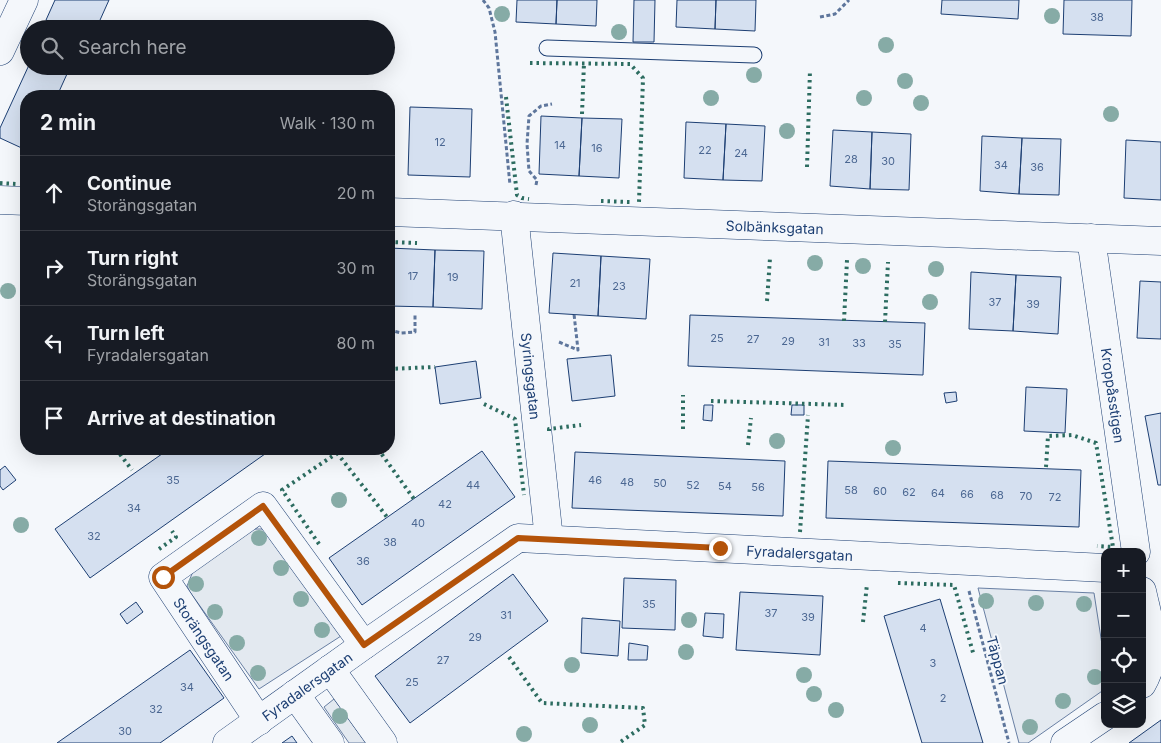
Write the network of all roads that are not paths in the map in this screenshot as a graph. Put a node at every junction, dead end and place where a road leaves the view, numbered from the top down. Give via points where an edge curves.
1 (24, 0) edge
2 (546, 48) dead end
3 (0, 51) edge
4 (754, 55) dead end
5 (0, 200) edge
6 (20, 200) edge
7 (395, 212) edge
8 (514, 215) junction
9 (1091, 238) junction
10 (1161, 241) edge
11 (549, 539) junction
12 (1135, 548) edge
13 (1101, 568) edge
14 (1143, 593) edge
15 (364, 645) junction
16 (1157, 645) edge
17 (330, 669) junction
18 (1142, 683) edge
19 (295, 694) junction
20 (1101, 719) edge
21 (259, 721) junction
22 (227, 743) edge
23 (330, 743) edge
24 (383, 743) edge
25 (1065, 743) edge

1 - 3 street
2 - 4 lane
5 - 6 street
7 - 8 street, Solbänksgatan
8 - 9 street, Solbänksgatan
8 - 11 street, Syringsgatan
9 - 10 street, Solbänksgatan
9 - 12 street, Kroppåsstigen
11 - 13 street, Fyradalersgatan
11 - 15 street, Fyradalersgatan via 518,538
14 - 16 street
15 - 17 street, Fyradalersgatan
15 - 21 street, Storängsgatan via 263,506 163,577
16 - 18 street
17 - 19 street, Fyradalersgatan
17 - 24 street
19 - 21 street, Fyradalersgatan
19 - 23 street
20 - 25 street
21 - 22 street, Fyradalersgatan

